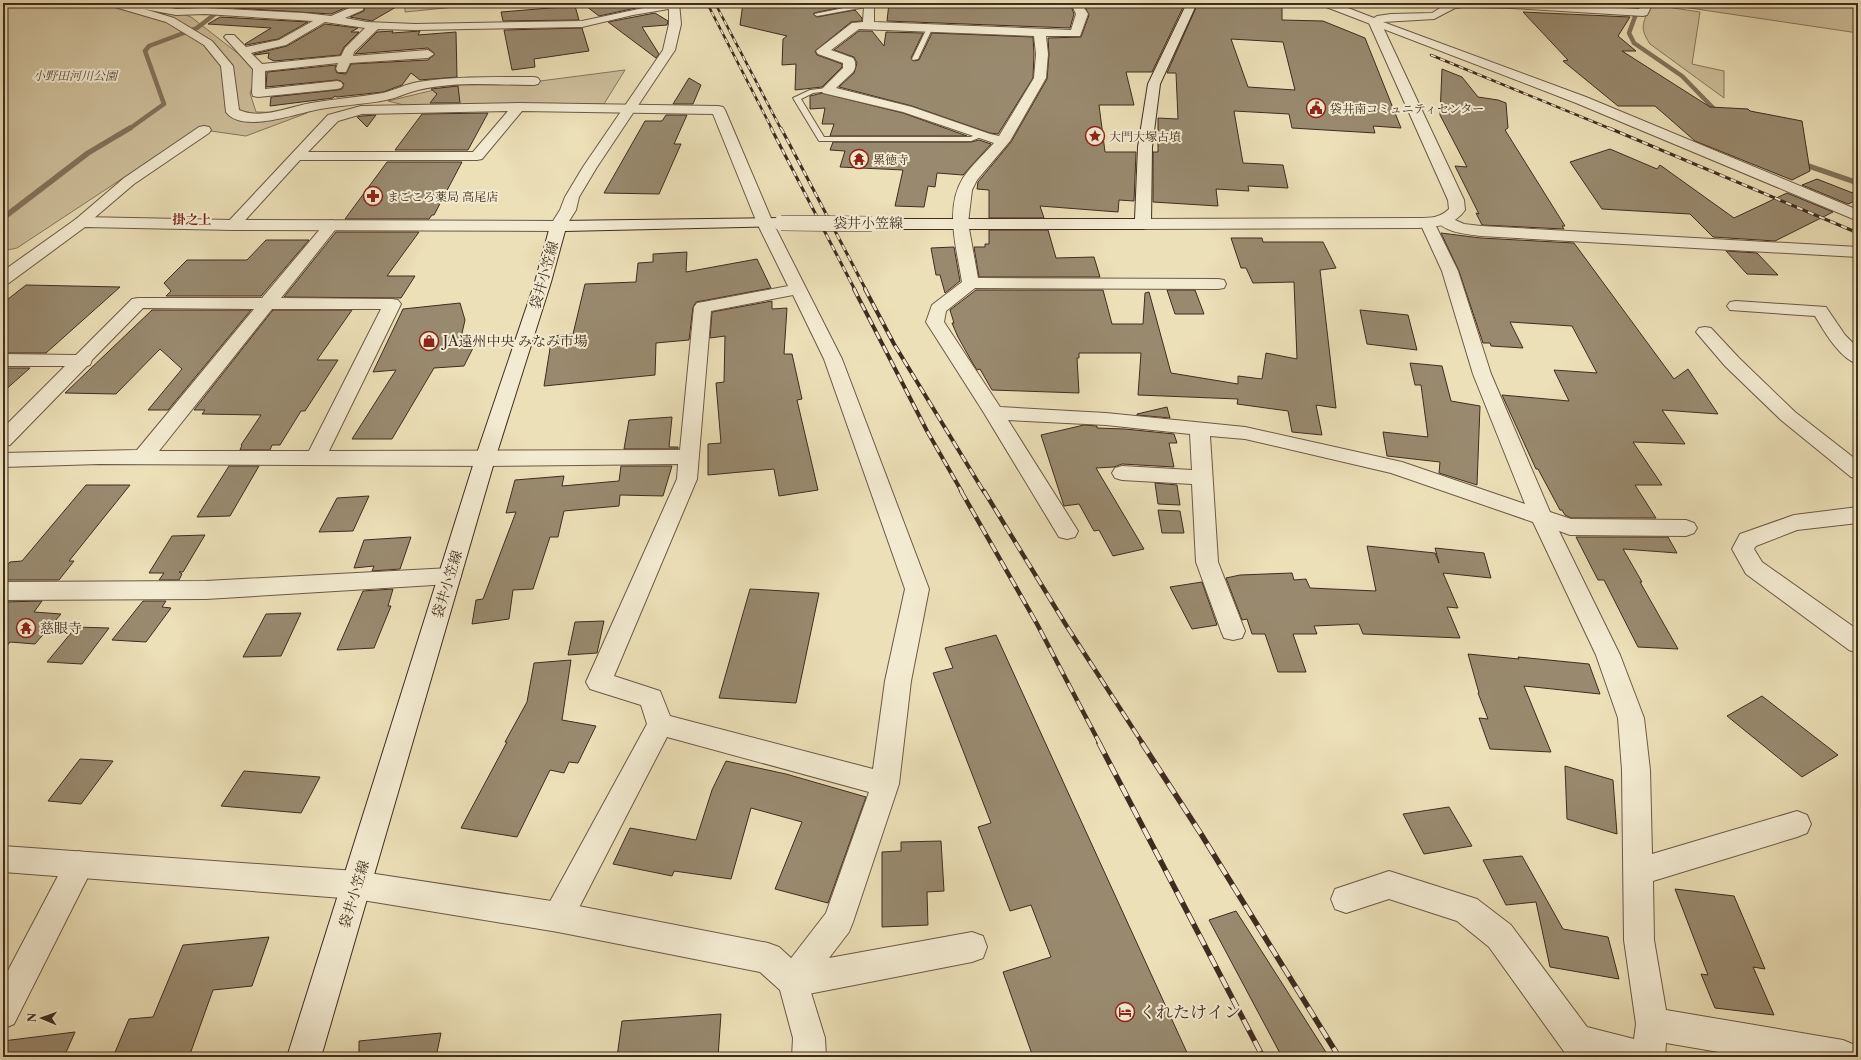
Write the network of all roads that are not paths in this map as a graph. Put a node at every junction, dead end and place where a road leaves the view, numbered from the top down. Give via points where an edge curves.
1 (112, 3) edge
2 (130, 3) edge
3 (166, 3) edge
4 (236, 3) edge
5 (359, 3) edge
6 (678, 3) edge
7 (1076, 3) edge
8 (1192, 3) edge
9 (1325, 3) edge
10 (1388, 3) edge
11 (1648, 3) edge
12 (868, 4) edge
13 (220, 8) edge
14 (200, 12) junction
15 (817, 14) dead end
16 (1391, 17) junction
17 (327, 20) junction
18 (1374, 23) junction
19 (374, 26) junction
20 (868, 26) junction
21 (929, 28) junction
22 (1040, 33) junction
23 (230, 37) dead end
24 (433, 40) junction
25 (242, 51) junction
26 (345, 59) junction
27 (915, 59) dead end
28 (259, 68) junction
29 (534, 81) dead end
30 (337, 85) junction
31 (425, 85) junction
32 (827, 90) junction
33 (338, 103) junction
34 (518, 107) junction
35 (631, 108) junction
36 (204, 130) dead end
37 (980, 136) junction
38 (1003, 141) junction
39 (296, 156) junction
40 (1858, 216) edge
41 (1436, 221) junction
42 (81, 222) junction
43 (773, 223) junction
44 (960, 223) junction
45 (1144, 224) junction
46 (233, 225) junction
47 (331, 225) junction
48 (558, 226) junction
49 (1858, 252) edge
50 (3, 280) edge
51 (971, 282) junction
52 (1218, 284) dead end
53 (798, 289) junction
54 (268, 304) junction
55 (1736, 306) dead end
56 (1705, 332) dead end
57 (1858, 358) edge
58 (3, 360) edge
59 (83, 361) junction
60 (994, 413) junction
61 (1200, 429) junction
62 (3, 440) edge
63 (689, 456) junction
64 (143, 457) junction
65 (316, 458) junction
66 (485, 459) junction
67 (3, 460) edge
68 (1858, 472) edge
69 (1122, 473) dead end
70 (1202, 478) junction
71 (1858, 515) edge
72 (1541, 517) junction
73 (1686, 528) dead end
74 (1067, 531) dead end
75 (450, 576) junction
76 (3, 591) edge
77 (1233, 631) dead end
78 (1858, 643) edge
79 (660, 724) junction
80 (885, 784) junction
81 (1796, 824) dead end
82 (3, 859) edge
83 (79, 865) junction
84 (1638, 872) junction
85 (356, 885) junction
86 (1346, 899) dead end
87 (558, 917) junction
88 (972, 947) dead end
89 (793, 981) junction
90 (3, 1014) edge
91 (1652, 1024) junction
92 (304, 1057) edge
93 (809, 1057) edge
94 (1638, 1057) edge
95 (1648, 1057) edge
96 (1843, 1057) edge

1 - 33 street via 170,20 208,43 227,66 233,112 242,116 254,118
2 - 14 street via 161,10
3 - 14 street
4 - 13 street
5 - 17 street via 360,8
6 - 24 street via 582,24
6 - 35 street via 669,50
7 - 22 street via 1082,14 1076,34
8 - 45 street via 1154,84 1145,147
9 - 18 street
10 - 16 street
11 - 16 street via 1643,13 1465,4 1452,5 1434,16
12 - 15 lane
12 - 20 street
13 - 14 street
13 - 17 street
16 - 18 street via 1381,18
17 - 19 street
17 - 25 street via 282,43
18 - 40 street via 1581,100
18 - 41 street via 1456,200 1457,210 1451,217
19 - 24 street
19 - 26 street via 349,51
20 - 21 street
20 - 32 street via 856,25 822,51 849,62 850,69
21 - 22 street
21 - 27 lane
22 - 38 street via 1040,78
23 - 25 street
24 - 26 street via 379,58
24 - 31 street
25 - 28 street
26 - 28 street
26 - 30 street
28 - 30 street via 258,93
29 - 31 street via 462,81
30 - 33 street
31 - 33 street via 386,96
32 - 37 street via 935,118
32 - 37 lane via 812,91 797,98 822,140 972,139
34 - 35 street
34 - 39 street via 361,110 333,118
34 - 39 street via 477,156
35 - 43 street via 718,110
35 - 48 street via 590,167
36 - 42 street via 128,181
37 - 38 street
38 - 44 street via 970,179 965,190
39 - 46 street
41 - 45 street, 袋井小笠線
41 - 49 street via 1481,231
41 - 72 street via 1482,374
42 - 46 street
42 - 50 street
43 - 44 street, 袋井小笠線, bridge
43 - 48 street, 袋井小笠線
43 - 53 street
44 - 45 street, 袋井小笠線
44 - 51 street
46 - 47 street
47 - 48 street
47 - 54 street
48 - 66 street, 袋井小笠線 via 543,282
51 - 52 street
51 - 60 street via 938,310 935,322
53 - 63 street via 703,307
53 - 80 street via 833,359 917,588 898,681
54 - 59 street via 138,303
54 - 64 street
54 - 65 street via 392,304
55 - 57 street via 1820,311 1839,339
56 - 68 street via 1788,416
58 - 59 street
59 - 62 street
60 - 61 street via 1106,419
60 - 74 street
61 - 70 street
61 - 72 street via 1245,433 1395,467
63 - 66 street
63 - 79 street via 687,479 599,682 651,698
64 - 65 street
64 - 67 street
65 - 66 street
66 - 75 street, 袋井小笠線
69 - 70 street
70 - 77 street via 1207,562
71 - 78 street via 1794,523 1748,540 1743,549 1754,568
72 - 73 street via 1570,526
72 - 84 street via 1608,655 1631,718 1636,770
75 - 76 street via 206,590
75 - 85 street, 袋井小笠線
79 - 80 street
79 - 87 street
80 - 89 street via 838,922
81 - 84 street
82 - 83 street
83 - 85 street
83 - 90 street
84 - 91 street via 1639,940
85 - 87 street
85 - 92 street, 袋井小笠線
86 - 94 street via 1389,885 1466,909 1500,936 1578,1041
87 - 89 street via 768,958
88 - 89 street
89 - 93 street via 809,1038
91 - 95 street
91 - 96 street

